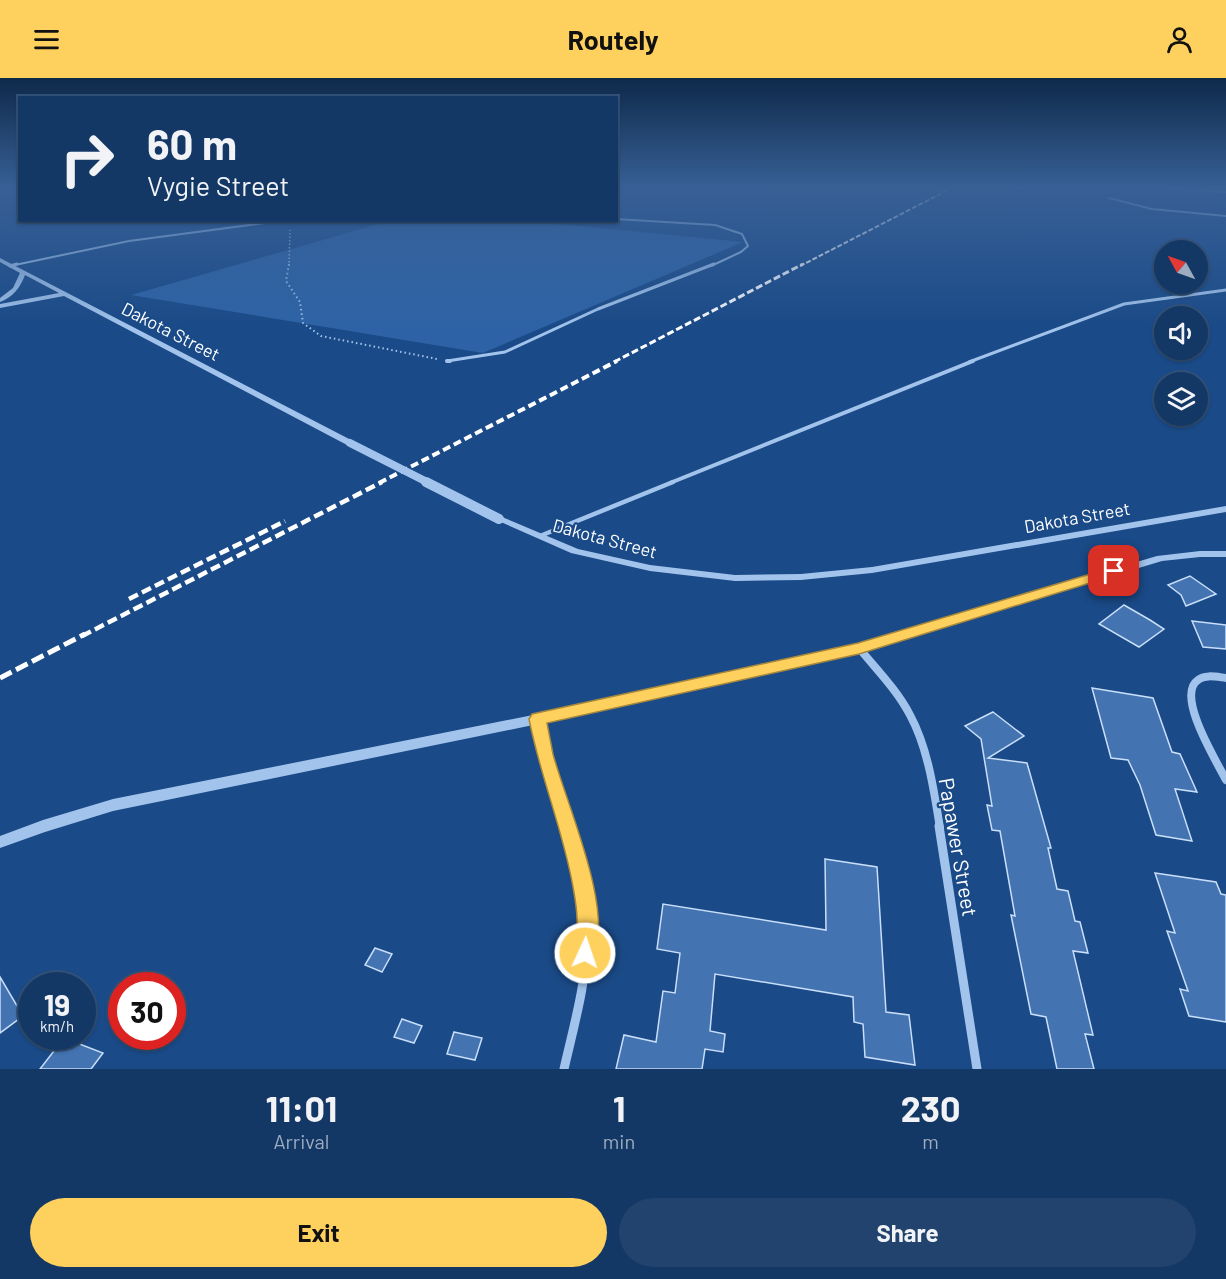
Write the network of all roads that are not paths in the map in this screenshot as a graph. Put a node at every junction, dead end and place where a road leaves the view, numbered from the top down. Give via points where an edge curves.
1 (173, 235) edge
2 (743, 235) edge
3 (0, 260) edge
4 (10, 266) junction
5 (23, 272) junction
6 (1226, 290) edge
7 (64, 294) junction
8 (0, 300) edge
9 (0, 306) edge
10 (447, 361) road end
11 (1226, 509) edge
12 (538, 537) junction
13 (1226, 554) edge
14 (859, 648) junction
15 (1226, 678) edge
16 (538, 719) junction
17 (1226, 780) edge
18 (0, 842) edge
19 (564, 1069) edge
20 (977, 1069) edge

1 - 4 lane
2 - 10 lane via 748,246 741,252 702,270 598,309 504,351
3 - 4 street, Dakota Street
4 - 5 street, Dakota Street
5 - 7 street, Dakota Street
5 - 8 street via 20,284
6 - 12 lane via 1124,304 937,374
7 - 9 street
7 - 12 street, Dakota Street, bridge
11 - 12 street, Dakota Street via 872,570 801,577 735,578 650,568 575,551
13 - 14 street via 1161,558
14 - 16 street
14 - 20 street, Papawer Street via 900,700 914,724 924,755 935,798
15 - 17 street via 1196,681 1190,702
16 - 18 street via 113,806
16 - 19 street via 545,755 570,830 587,920 585,969

